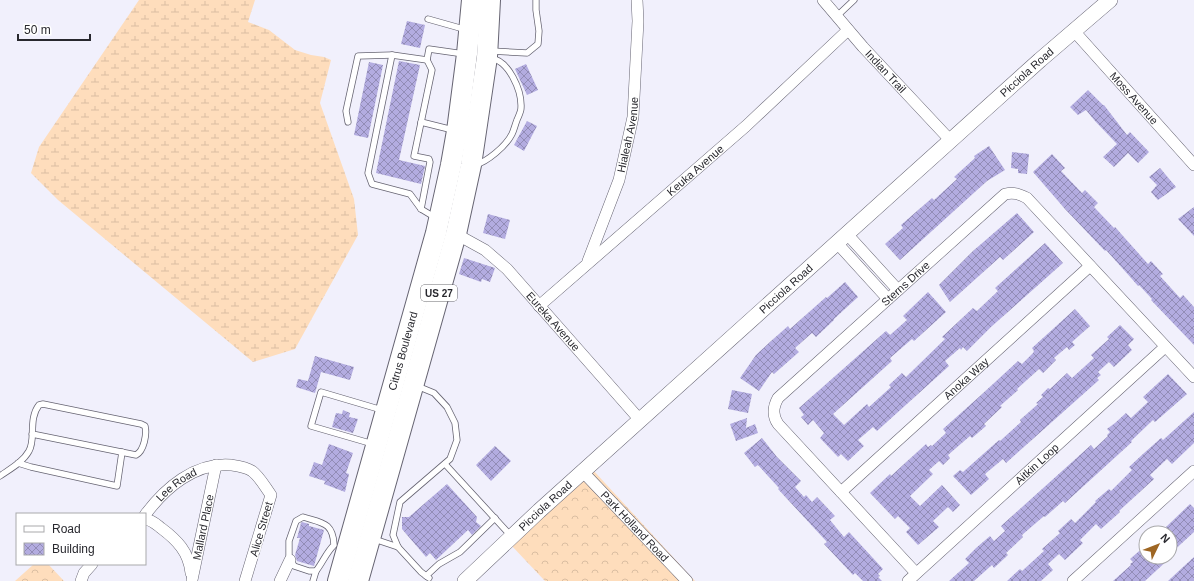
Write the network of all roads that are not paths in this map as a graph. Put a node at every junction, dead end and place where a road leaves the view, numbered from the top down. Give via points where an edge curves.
1 (472, 0) edge
2 (490, 0) edge
3 (536, 0) edge
4 (637, 0) edge
5 (823, 0) edge
6 (854, 0) edge
7 (1110, 0) edge
8 (837, 16) junction
9 (428, 19) dead end
10 (848, 30) junction
11 (469, 31) junction
12 (1074, 31) junction
13 (467, 54) junction
14 (487, 54) junction
15 (392, 55) junction
16 (427, 60) junction
17 (460, 108) junction
18 (348, 122) dead end
19 (421, 122) junction
20 (457, 131) junction
21 (951, 140) junction
22 (471, 165) junction
23 (1194, 165) edge
24 (421, 209) junction
25 (438, 219) junction
26 (456, 234) junction
27 (842, 239) junction
28 (588, 264) junction
29 (1090, 266) junction
30 (898, 290) junction
31 (888, 299) junction
32 (539, 306) junction
33 (425, 346) junction
34 (1165, 347) junction
35 (1194, 377) edge
36 (405, 382) junction
37 (380, 409) junction
38 (640, 420) junction
39 (32, 434) junction
40 (371, 444) junction
41 (122, 452) junction
42 (18, 463) junction
43 (445, 464) junction
44 (216, 465) junction
45 (1194, 471) edge
46 (583, 472) junction
47 (0, 476) edge
48 (841, 492) junction
49 (146, 515) edge
50 (495, 518) junction
51 (146, 519) edge
52 (512, 537) junction
53 (371, 538) junction
54 (341, 546) junction
55 (398, 547) junction
56 (290, 560) junction
57 (91, 565) edge
58 (316, 571) junction
59 (912, 577) edge
60 (428, 578) edge
61 (192, 580) edge
62 (80, 581) edge
63 (245, 581) edge
64 (280, 581) edge
65 (313, 581) edge
66 (338, 581) edge
67 (358, 581) edge
68 (435, 581) edge
69 (465, 581) edge
70 (687, 581) edge
71 (1073, 581) edge

1 - 11 highway, Citrus Boulevard / US 27
2 - 14 highway, Citrus Boulevard / US 27
3 - 14 lane via 538,44 527,53
4 - 28 street, Hialeah Avenue via 633,117 619,180
5 - 8 street, Indian Trail
6 - 8 lane
7 - 12 street, Picciola Road
8 - 10 street, Indian Trail
9 - 11 lane
10 - 21 street, Indian Trail
10 - 28 street, Keuka Avenue via 746,126
11 - 13 highway, Citrus Boulevard / US 27
12 - 21 street, Picciola Road
12 - 23 street, Moss Avenue
13 - 16 lane via 429,49
13 - 17 highway, Citrus Boulevard / US 27
14 - 22 highway, Citrus Boulevard / US 27
14 - 22 lane via 496,58 513,76 519,92 521,109 511,136 490,159
15 - 16 lane
15 - 18 lane via 358,56 346,111
15 - 24 lane via 368,173 372,184 410,194
16 - 19 lane via 432,70
17 - 20 highway, Citrus Boulevard / US 27
17 - 26 highway via 462,142 450,216
19 - 20 lane
19 - 24 lane via 414,156 429,159 430,162
20 - 25 highway, Citrus Boulevard / US 27
21 - 27 street, Picciola Road
22 - 26 highway, Citrus Boulevard / US 27
24 - 25 lane
25 - 33 highway via 445,241 430,300
25 - 36 highway, Citrus Boulevard / US 27
26 - 32 street, Eureka Avenue via 485,250
26 - 33 highway, Citrus Boulevard / US 27
27 - 30 street
27 - 31 street
27 - 38 street, Picciola Road
28 - 32 street, Keuka Avenue
29 - 30 street, Sterns Drive via 1027,198 1011,192 1005,194
29 - 34 street, Sterns Drive
29 - 48 street, Anoka Way
30 - 31 street, Sterns Drive
31 - 48 street, Sterns Drive via 778,398 773,411 778,424
32 - 38 street, Eureka Avenue
33 - 36 highway, Citrus Boulevard / US 27
34 - 35 street, Sterns Drive
34 - 59 street, Aitkin Loop
36 - 37 highway, Citrus Boulevard / US 27
36 - 43 lane via 434,393 447,407 455,423 457,440 450,460
36 - 53 highway, Citrus Boulevard / US 27
37 - 40 highway, Citrus Boulevard / US 27
37 - 40 lane via 321,392 311,426
38 - 46 street, Picciola Road
39 - 41 lane
39 - 41 lane via 35,412 39,405 43,404 145,426 146,431 139,453 136,455
39 - 42 lane via 30,450
40 - 54 highway, Citrus Boulevard / US 27
41 - 42 lane via 116,486
42 - 47 lane
43 - 50 lane
43 - 55 lane via 400,502 393,535
44 - 49 street, Lee Road via 186,476 155,502
44 - 61 street, Mallard Place
44 - 63 street, Alice Street via 234,465 252,471 271,495
45 - 71 street
46 - 52 street, Picciola Road
46 - 70 street, Park Holland Road
48 - 59 street, Sterns Drive
50 - 52 lane
50 - 60 lane via 460,552 439,564
51 - 61 street, Mallard Place via 168,532 183,548
52 - 69 street, Picciola Road
53 - 55 lane
53 - 67 highway, Citrus Boulevard / US 27
54 - 56 lane via 327,525 303,517 296,521 289,541
54 - 58 lane via 326,553
54 - 66 highway, Citrus Boulevard / US 27
55 - 60 lane
56 - 58 lane via 294,566
56 - 64 street
57 - 62 street
58 - 65 lane
60 - 68 lane

